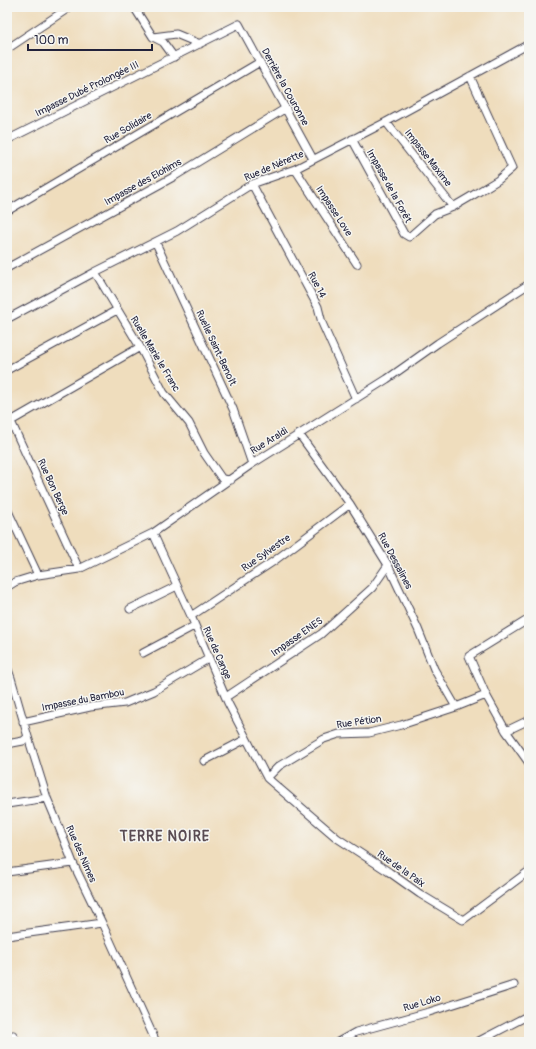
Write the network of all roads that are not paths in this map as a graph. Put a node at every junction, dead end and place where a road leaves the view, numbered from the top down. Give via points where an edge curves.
1 (70, 7) edge
2 (134, 7) edge
3 (239, 24) joint
4 (153, 36) junction
5 (200, 44) junction
6 (529, 44) edge
7 (7, 49) edge
8 (174, 57) junction
9 (260, 62) junction
10 (470, 76) junction
11 (286, 108) junction
12 (386, 122) junction
13 (352, 139) junction
14 (7, 140) edge
15 (313, 159) junction
16 (294, 169) junction
17 (252, 184) junction
18 (453, 207) junction
19 (7, 211) edge
20 (156, 242) junction
21 (357, 264) dead end
22 (7, 268) edge
23 (95, 272) junction
24 (529, 284) edge
25 (117, 310) junction
26 (7, 319) edge
27 (140, 347) junction
28 (7, 370) edge
29 (356, 399) junction
30 (7, 413) edge
31 (11, 421) junction
32 (299, 434) junction
33 (252, 464) junction
34 (231, 480) junction
35 (350, 504) junction
36 (7, 509) edge
37 (153, 533) junction
38 (388, 565) junction
39 (79, 569) junction
40 (38, 575) junction
41 (177, 586) junction
42 (7, 587) edge
43 (130, 609) dead end
44 (191, 616) junction
45 (529, 619) edge
46 (194, 626) junction
47 (143, 652) dead end
48 (208, 659) junction
49 (7, 667) edge
50 (486, 695) junction
51 (226, 697) junction
52 (456, 707) junction
53 (529, 720) edge
54 (23, 722) junction
55 (506, 731) junction
56 (28, 737) junction
57 (246, 739) junction
58 (7, 744) edge
59 (204, 761) dead end
60 (529, 763) edge
61 (267, 778) junction
62 (47, 798) junction
63 (7, 804) edge
64 (73, 863) junction
65 (529, 871) edge
66 (7, 872) edge
67 (102, 923) junction
68 (7, 936) edge
69 (514, 985) dead end
70 (529, 1015) edge
71 (156, 1042) edge
72 (338, 1042) edge
73 (476, 1042) edge

1 - 7 street
2 - 4 street
3 - 5 street, Impasse Dubé Prolongée III
3 - 9 street, Derrière la Couronne
4 - 5 street via 176,34
4 - 8 street via 163,42
5 - 8 street, Impasse Dubé Prolongée III
6 - 10 street, Rue de Nérette
8 - 14 street, Impasse Dubé Prolongée III
9 - 11 street, Derrière la Couronne
9 - 19 street, Rue Solidaire
10 - 12 street, Rue de Nérette
10 - 18 street, Impasse de la Forêt via 512,168 498,180
11 - 15 street, Derrière la Couronne
11 - 22 street, Impasse des Elohims via 175,176
12 - 13 street, Rue de Nérette
12 - 18 street, Impasse Maxime
13 - 15 street, Rue de Nérette
13 - 18 street, Impasse de la Forêt via 404,234 409,237 435,214
15 - 16 street, Rue de Nérette
16 - 17 street, Rue de Nérette
16 - 21 street, Impasse Love
17 - 20 street, Rue de Nérette via 213,210
17 - 29 street, Rue 14 via 318,308 322,324
20 - 23 street, Rue de Nérette
20 - 33 street, Ruelle Saint-Benoît via 233,409
23 - 25 street, Ruelle Marie le Franc
23 - 26 street, Rue de Nérette
24 - 29 street, Rue Araldi
25 - 27 street, Ruelle Marie le Franc
25 - 28 street
27 - 31 street
27 - 34 street, Ruelle Marie le Franc via 164,393 189,423 204,453 222,479
29 - 32 street, Rue Araldi
30 - 31 street, Rue Bon Berge
31 - 39 street, Rue Bon Berge
32 - 33 street, Rue Araldi
32 - 35 street, Rue Dessalines
33 - 34 street, Rue Araldi
34 - 37 street, Rue Araldi
35 - 38 street, Rue Dessalines
35 - 44 street, Rue Sylvestre via 274,561
36 - 40 street
37 - 39 street, Rue Araldi
37 - 41 street, Rue de Cange
38 - 51 street, Impasse ENES via 372,588 321,634
38 - 52 street, Rue Dessalines via 434,669
39 - 40 street, Rue Araldi
40 - 42 street, Rue Araldi
41 - 43 street
41 - 44 street, Rue de Cange
44 - 46 street, Rue de Cange
45 - 50 street via 470,656
46 - 47 street
46 - 48 street, Rue de Cange
48 - 51 street, Rue de Cange
48 - 54 street, Impasse du Bambou via 154,691 125,703 90,707
49 - 54 street, Rue des Nimes
50 - 52 street, Rue Pétion
50 - 55 street
51 - 57 street, Rue de Cange
52 - 61 street, Rue Pétion via 401,725 368,733 339,734 324,739 279,766
53 - 55 street
54 - 56 street, Rue des Nimes
55 - 60 street
56 - 58 street via 23,741
56 - 62 street, Rue des Nimes
57 - 59 street
57 - 61 street, Rue de Cange
61 - 65 street, Rue de la Paix via 337,838 463,920
62 - 63 street
62 - 64 street, Rue des Nimes
64 - 66 street
64 - 67 street, Rue des Nimes
67 - 68 street
67 - 71 street, Rue des Nimes
69 - 72 street, Rue Loko via 356,1032
70 - 73 street

